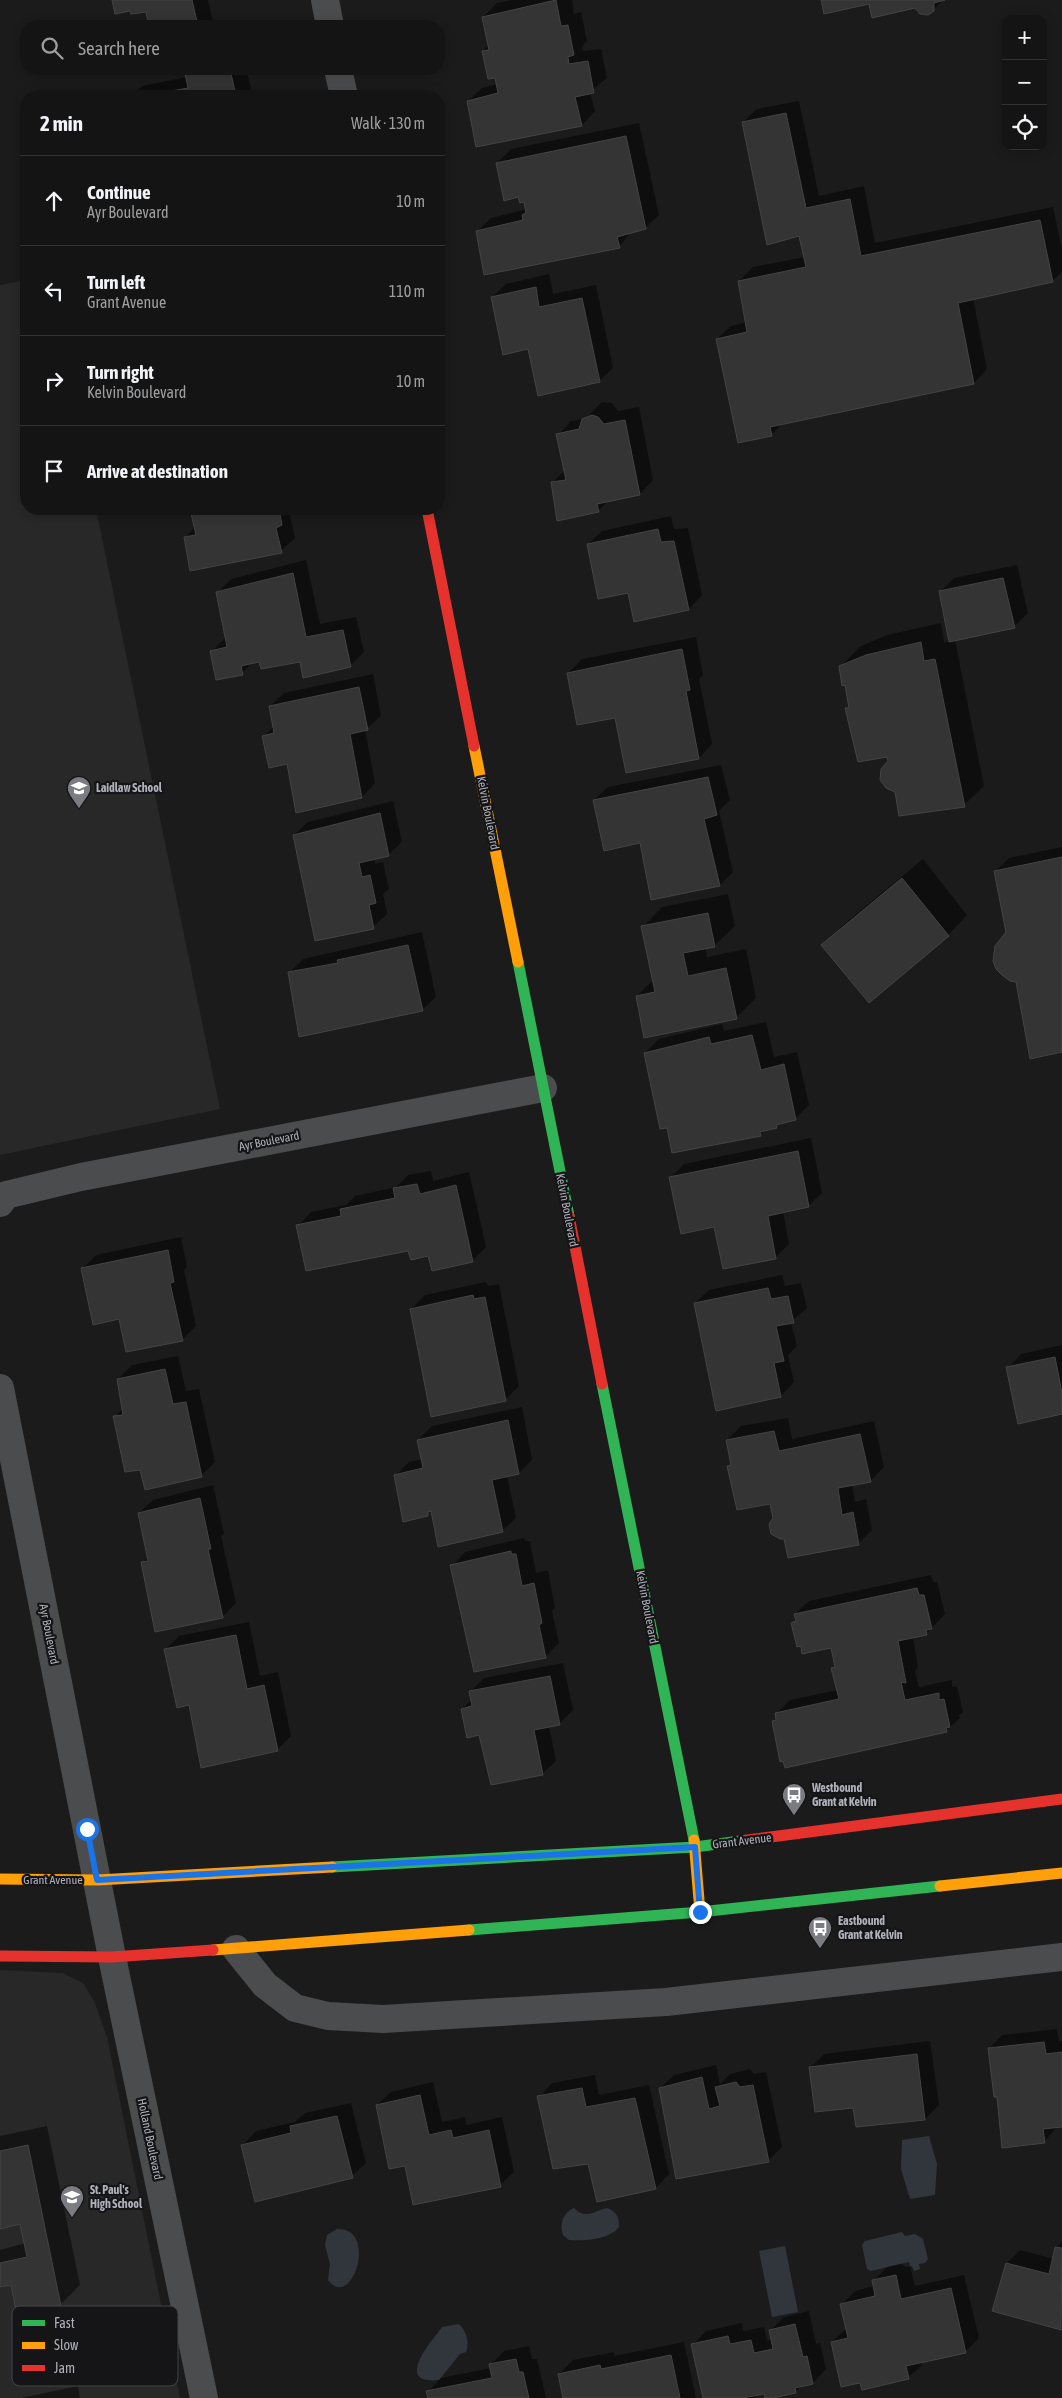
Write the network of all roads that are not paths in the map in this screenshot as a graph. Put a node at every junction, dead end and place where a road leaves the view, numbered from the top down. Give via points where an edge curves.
1 (325, 0) edge
2 (329, 20) edge
3 (339, 75) edge
4 (343, 90) edge
5 (428, 515) edge
6 (543, 1088) junction
7 (0, 1202) edge
8 (0, 1388) edge
9 (1062, 1799) edge
10 (695, 1847) junction
11 (1062, 1872) edge
12 (0, 1879) edge
13 (97, 1880) junction
14 (700, 1912) junction
15 (236, 1949) junction
16 (0, 1956) edge
17 (112, 1957) junction
18 (1062, 1958) edge
19 (204, 2398) edge

1 - 2 street
3 - 4 street
5 - 6 main road, Kelvin Boulevard
6 - 7 street, Ayr Boulevard via 81,1177 6,1195
6 - 10 main road, Kelvin Boulevard
8 - 13 street, Ayr Boulevard
9 - 10 main road, Grant Avenue
10 - 13 main road, Grant Avenue
10 - 14 main road, Kelvin Boulevard
11 - 14 main road
12 - 13 main road, Grant Avenue
13 - 17 street, Holland Boulevard
14 - 15 main road
15 - 17 main road
15 - 18 street via 265,1985 295,2008 328,2016 382,2019 666,2002
16 - 17 main road
17 - 19 street, Holland Boulevard

